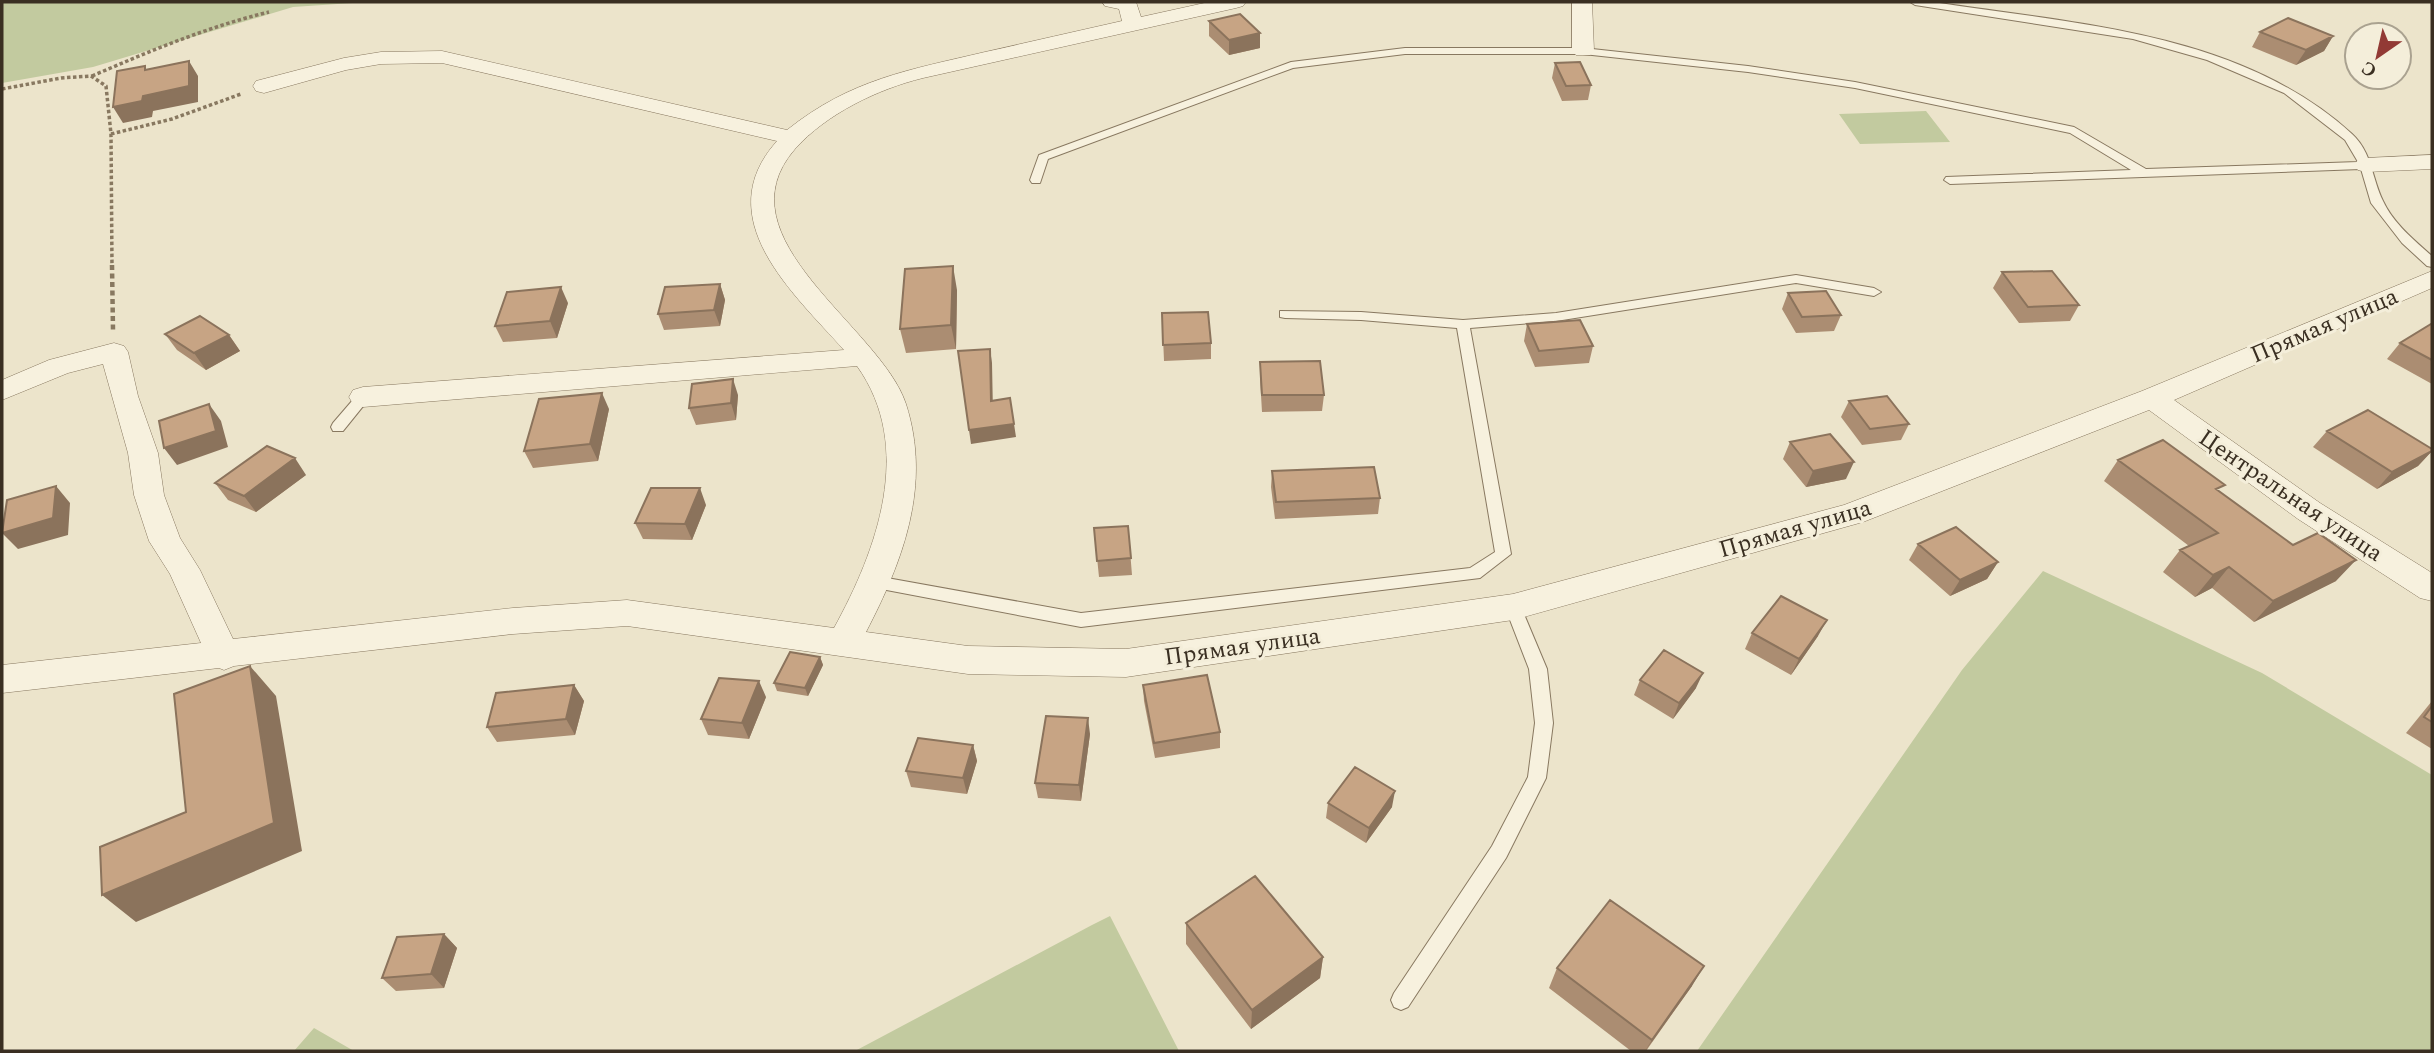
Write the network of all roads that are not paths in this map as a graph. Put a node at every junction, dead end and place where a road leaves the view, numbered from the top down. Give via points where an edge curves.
1 (1112, 2) edge
2 (1236, 2) edge
3 (1582, 2) edge
4 (1915, 2) edge
5 (1959, 5) edge
6 (1133, 24) junction
7 (1583, 51) junction
8 (264, 86) road end
9 (792, 138) junction
10 (2432, 162) edge
11 (2366, 165) junction
12 (2144, 173) junction
13 (1036, 180) dead end
14 (1950, 180) dead end
15 (2432, 263) edge
16 (2432, 279) edge
17 (1874, 292) dead end
18 (1285, 314) dead end
19 (1462, 324) junction
20 (863, 356) junction
21 (2, 391) edge
22 (363, 397) joint
23 (2152, 398) junction
24 (338, 427) dead end
25 (876, 582) junction
26 (2432, 589) edge
27 (1513, 607) junction
28 (844, 642) junction
29 (224, 656) junction
30 (2, 679) edge
31 (1401, 1000) dead end

1 - 6 street via 1128,5
2 - 6 street
3 - 7 street
4 - 5 lane
5 - 11 lane via 2134,36 2211,58 2288,91 2350,138
6 - 9 street via 887,82 818,117
7 - 12 lane via 1855,85 2074,130
7 - 13 lane via 1405,51 1291,65 1043,157
8 - 9 street via 344,64 442,57
9 - 20 street via 766,173 761,216 793,276
10 - 11 street
11 - 12 lane
11 - 15 lane via 2376,203
12 - 14 lane
16 - 23 street, Прямая улица
17 - 19 lane via 1796,279 1556,317
18 - 19 lane
19 - 25 lane via 1503,554 1474,574 1081,620
20 - 22 street
20 - 25 street via 884,387 900,435 902,488
21 - 29 street via 59,366 114,352 165,541 184,570
22 - 24 lane
23 - 26 street, Центральная улица via 2309,511
23 - 27 street, Прямая улица via 1852,514
25 - 28 street
27 - 28 street, Прямая улица via 1126,663 968,660
27 - 31 lane via 1538,669 1544,723 1537,778 1499,852
28 - 29 street, Прямая улица via 627,614 513,621
29 - 30 street, Прямая улица

